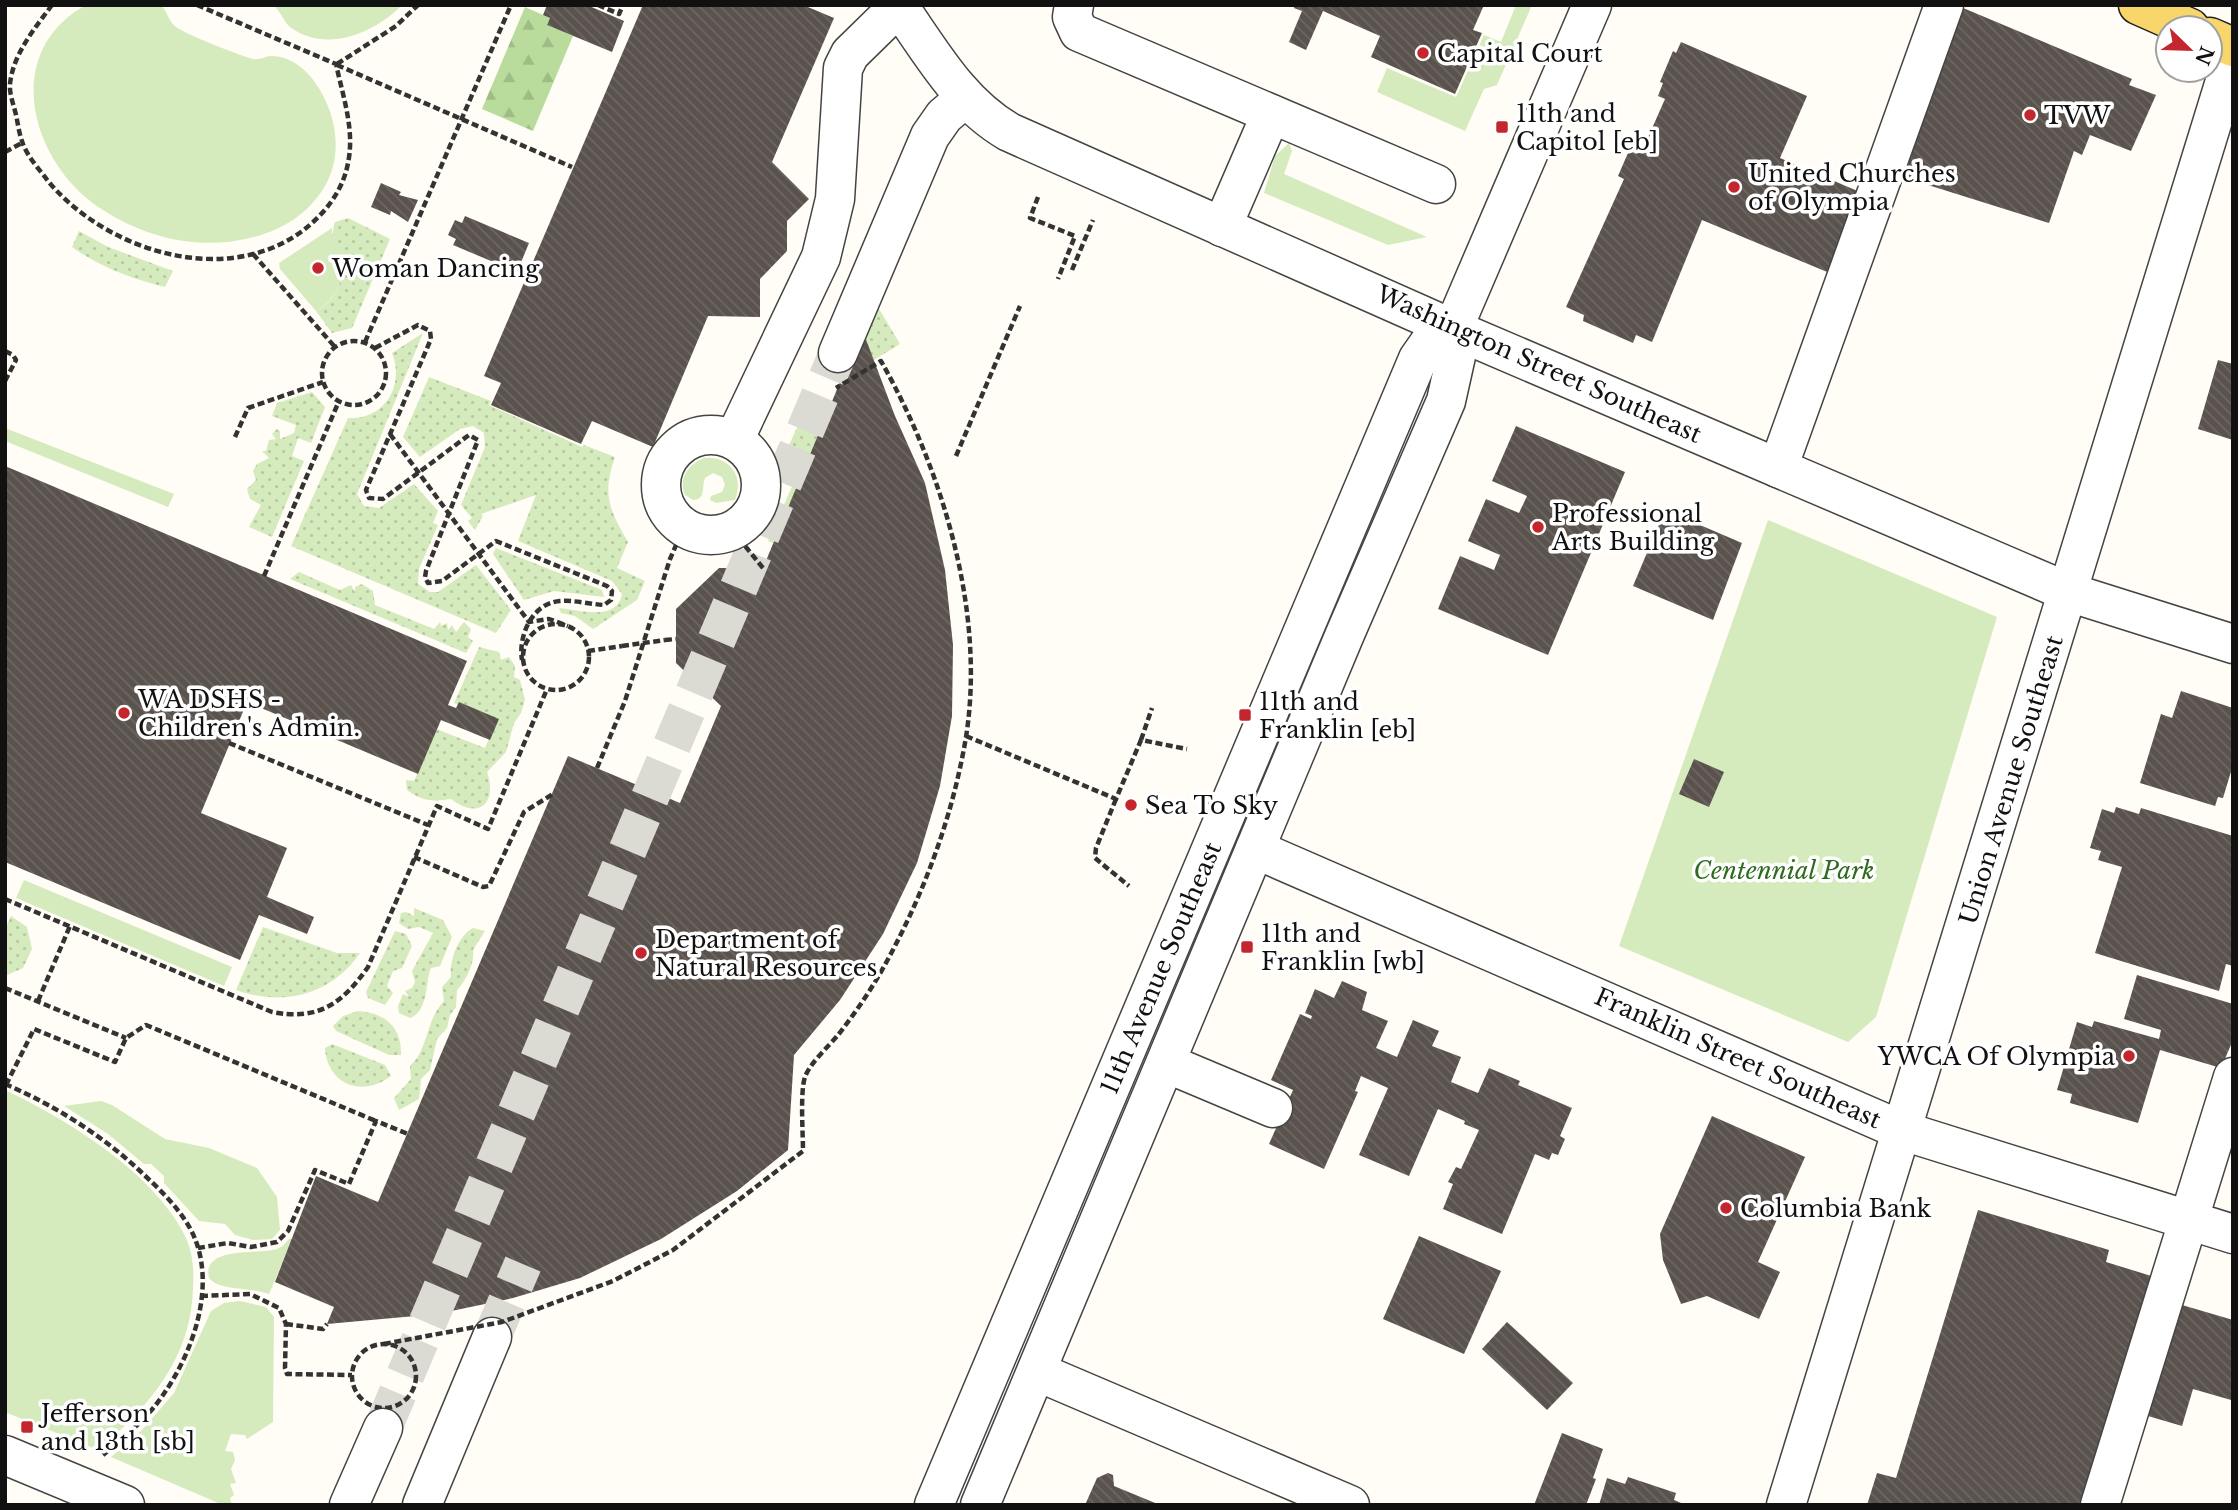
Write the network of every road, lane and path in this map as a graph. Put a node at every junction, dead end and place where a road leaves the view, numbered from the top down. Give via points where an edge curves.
1 (52, 5) edge
2 (197, 5) edge
3 (418, 5) edge
4 (512, 5) edge
5 (598, 5) edge
6 (623, 5) edge
7 (1074, 5) edge
8 (1592, 5) edge
9 (1944, 5) edge
10 (2138, 5) edge
11 (898, 6) edge
12 (2158, 14) edge
13 (2233, 55) edge
14 (336, 64) junction
15 (8, 84) edge
16 (964, 99) junction
17 (1271, 114) junction
18 (461, 118) junction
19 (22, 143) junction
20 (5, 152) edge
21 (572, 167) dead end
22 (1436, 184) dead end
23 (1038, 197) dead end
24 (1093, 220) dead end
25 (1222, 226) junction
26 (253, 254) junction
27 (1072, 270) dead end
28 (1058, 279) dead end
29 (1020, 306) dead end
30 (1453, 329) junction
31 (365, 342) junction
32 (335, 347) junction
33 (375, 348) junction
34 (5, 352) edge
35 (837, 370) joint
36 (5, 381) edge
37 (323, 382) junction
38 (339, 401) junction
39 (390, 433) junction
40 (235, 437) dead end
41 (734, 440) junction
42 (956, 456) dead end
43 (1778, 468) junction
44 (418, 472) junction
45 (450, 515) junction
46 (684, 527) junction
47 (732, 530) junction
48 (479, 554) junction
49 (763, 568) dead end
50 (264, 576) dead end
51 (2068, 592) junction
52 (529, 622) junction
53 (568, 626) junction
54 (677, 639) dead end
55 (2233, 643) edge
56 (589, 651) junction
57 (522, 660) junction
58 (547, 689) junction
59 (1152, 708) dead end
60 (966, 736) junction
61 (1141, 740) junction
62 (229, 743) dead end
63 (1186, 749) dead end
64 (597, 768) dead end
65 (553, 794) dead end
66 (1116, 799) junction
67 (428, 825) junction
68 (1255, 849) junction
69 (414, 857) junction
70 (1129, 886) dead end
71 (5, 899) edge
72 (70, 926) junction
73 (5, 988) edge
74 (38, 1001) junction
75 (125, 1038) junction
76 (1166, 1063) junction
77 (2233, 1077) edge
78 (6, 1084) edge
79 (1273, 1108) dead end
80 (376, 1121) junction
81 (1903, 1131) junction
82 (408, 1134) dead end
83 (2188, 1221) junction
84 (2233, 1234) edge
85 (198, 1248) junction
86 (201, 1296) junction
87 (286, 1324) junction
88 (327, 1324) dead end
89 (492, 1337) tunnel mouth
90 (384, 1344) junction
91 (1038, 1372) junction
92 (352, 1375) junction
93 (383, 1429) tunnel mouth
94 (5, 1455) edge
95 (99, 1458) dead end
96 (57, 1492) edge
97 (125, 1505) edge
98 (349, 1505) edge
99 (422, 1505) edge
100 (934, 1505) edge
101 (980, 1505) edge
102 (1350, 1505) edge
103 (1786, 1505) edge
104 (2100, 1505) edge

1 - 15 path via 25,41
2 - 14 path
3 - 14 path via 396,26
4 - 18 path
5 - 6 path via 619,14
7 - 17 street via 1079,32
8 - 30 street, 11th Avenue Southeast
9 - 43 street
10 - 12 main road
11 - 16 street, Washington Street Southeast
11 - 41 street via 850,54 843,68 835,199 821,257
13 - 51 street, Union Avenue Southeast
14 - 18 path
14 - 26 path via 351,132 348,165 335,196 313,223 287,242
15 - 19 path
16 - 25 street, Washington Street Southeast via 1009,132
16 - 35 street via 930,136
17 - 22 street
17 - 25 street
18 - 21 path
18 - 31 path
19 - 20 path
19 - 26 path via 59,194 83,216 127,240 185,257
23 - 28 path via 1030,218 1075,236
24 - 27 path
25 - 30 street, Washington Street Southeast
26 - 32 path
29 - 42 path
30 - 43 street, Washington Street Southeast
30 - 68 street, 11th Avenue Southeast via 1456,356 1446,401
30 - 100 street, 11th Avenue Southeast via 1432,339 1418,359
31 - 32 path via 350,340
31 - 33 path
32 - 37 path via 324,362
33 - 38 path via 387,369 384,386 361,405
33 - 39 path via 418,325 430,331 431,339
34 - 36 path via 16,360
35 - 60 path, bridge via 881,361 932,467 967,615
37 - 38 path
37 - 40 path via 248,408
38 - 50 path
39 - 44 path
39 - 44 path via 366,490 369,498 383,499
41 - 46 street via 718,435 687,441 665,465 662,497
41 - 47 street via 747,450 761,480 760,497 752,512
43 - 51 street, Washington Street Southeast
44 - 45 path
44 - 45 path via 469,435 478,440
45 - 48 path
45 - 48 path via 426,570 428,583 442,581
46 - 47 street via 710,535
46 - 64 path via 625,701
47 - 49 path
48 - 52 path
48 - 52 path via 489,544 504,542 612,592 604,605 549,603
51 - 55 street, Washington Street Southeast
51 - 81 street, Union Avenue Southeast
52 - 53 path via 549,619
52 - 57 path via 520,648
53 - 56 path
53 - 57 path via 557,624 536,631
54 - 56 path, bridge
56 - 58 path via 586,672 579,681 560,691
57 - 58 path via 531,680
58 - 67 path via 488,829 437,806
59 - 61 path
60 - 66 path
60 - 90 path, bridge via 922,894 886,964 805,1077 803,1151 673,1250 613,1280 502,1322
61 - 63 path
61 - 66 path
62 - 67 path
65 - 69 path via 524,812 489,886
66 - 70 path via 1095,858
67 - 69 path
68 - 76 street, 11th Avenue Southeast
68 - 81 street, Franklin Street Southeast
69 - 72 path via 368,967 354,987 334,1004 293,1016 272,1012
71 - 72 path
72 - 74 path
73 - 74 path
74 - 75 path
75 - 78 path via 115,1062 34,1030
75 - 80 path via 146,1025
76 - 79 street
76 - 91 street, 11th Avenue Southeast
77 - 83 street
78 - 85 path via 71,1119 125,1158 185,1220
80 - 82 path
80 - 85 path via 349,1184 315,1170 288,1231 277,1242
81 - 83 street, Franklin Street Southeast
81 - 103 street, Union Avenue Southeast
83 - 84 street, Franklin Street Southeast
83 - 104 street
85 - 86 path
86 - 87 path via 250,1294 263,1298 279,1308
86 - 95 path via 183,1363 163,1396
87 - 88 path via 323,1329
87 - 92 path via 287,1374
89 - 99 street
90 - 92 path via 364,1350
90 - 92 path via 412,1359 416,1380 408,1399 389,1408 368,1405 354,1389
91 - 101 street, 11th Avenue Southeast
91 - 102 street
93 - 98 street
94 - 96 street
96 - 97 street

